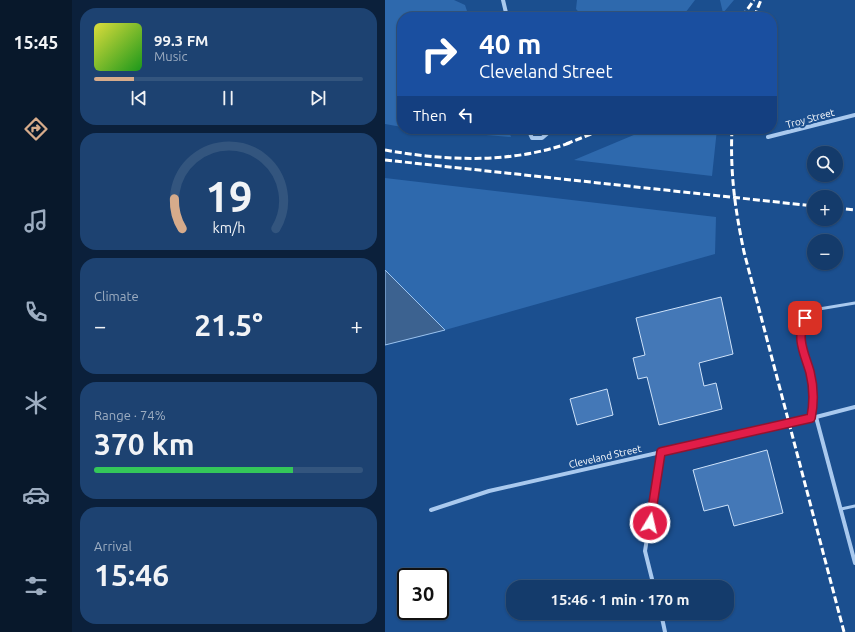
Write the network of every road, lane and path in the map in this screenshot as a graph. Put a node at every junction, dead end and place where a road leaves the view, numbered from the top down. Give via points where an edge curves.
1 (503, 0) edge
2 (506, 12) edge
3 (855, 115) edge
4 (530, 134) edge
5 (547, 134) edge
6 (769, 137) dead end
7 (855, 303) edge
8 (855, 407) edge
9 (816, 417) junction
10 (811, 418) junction
11 (661, 452) junction
12 (855, 506) edge
13 (841, 509) junction
14 (431, 510) dead end
15 (855, 563) edge
16 (652, 580) edge
17 (662, 620) edge
18 (665, 632) edge

1 - 2 street
3 - 6 street, Troy Street
4 - 5 street via 532,138 542,138
7 - 10 lane via 819,309 805,318 801,328 801,344 810,374 814,404
8 - 9 street, Cleveland Street
9 - 10 street, Cleveland Street
9 - 13 street
10 - 11 street, Cleveland Street
11 - 14 street, Cleveland Street via 489,490
11 - 16 street via 645,551
12 - 13 lane
13 - 15 street
17 - 18 street

